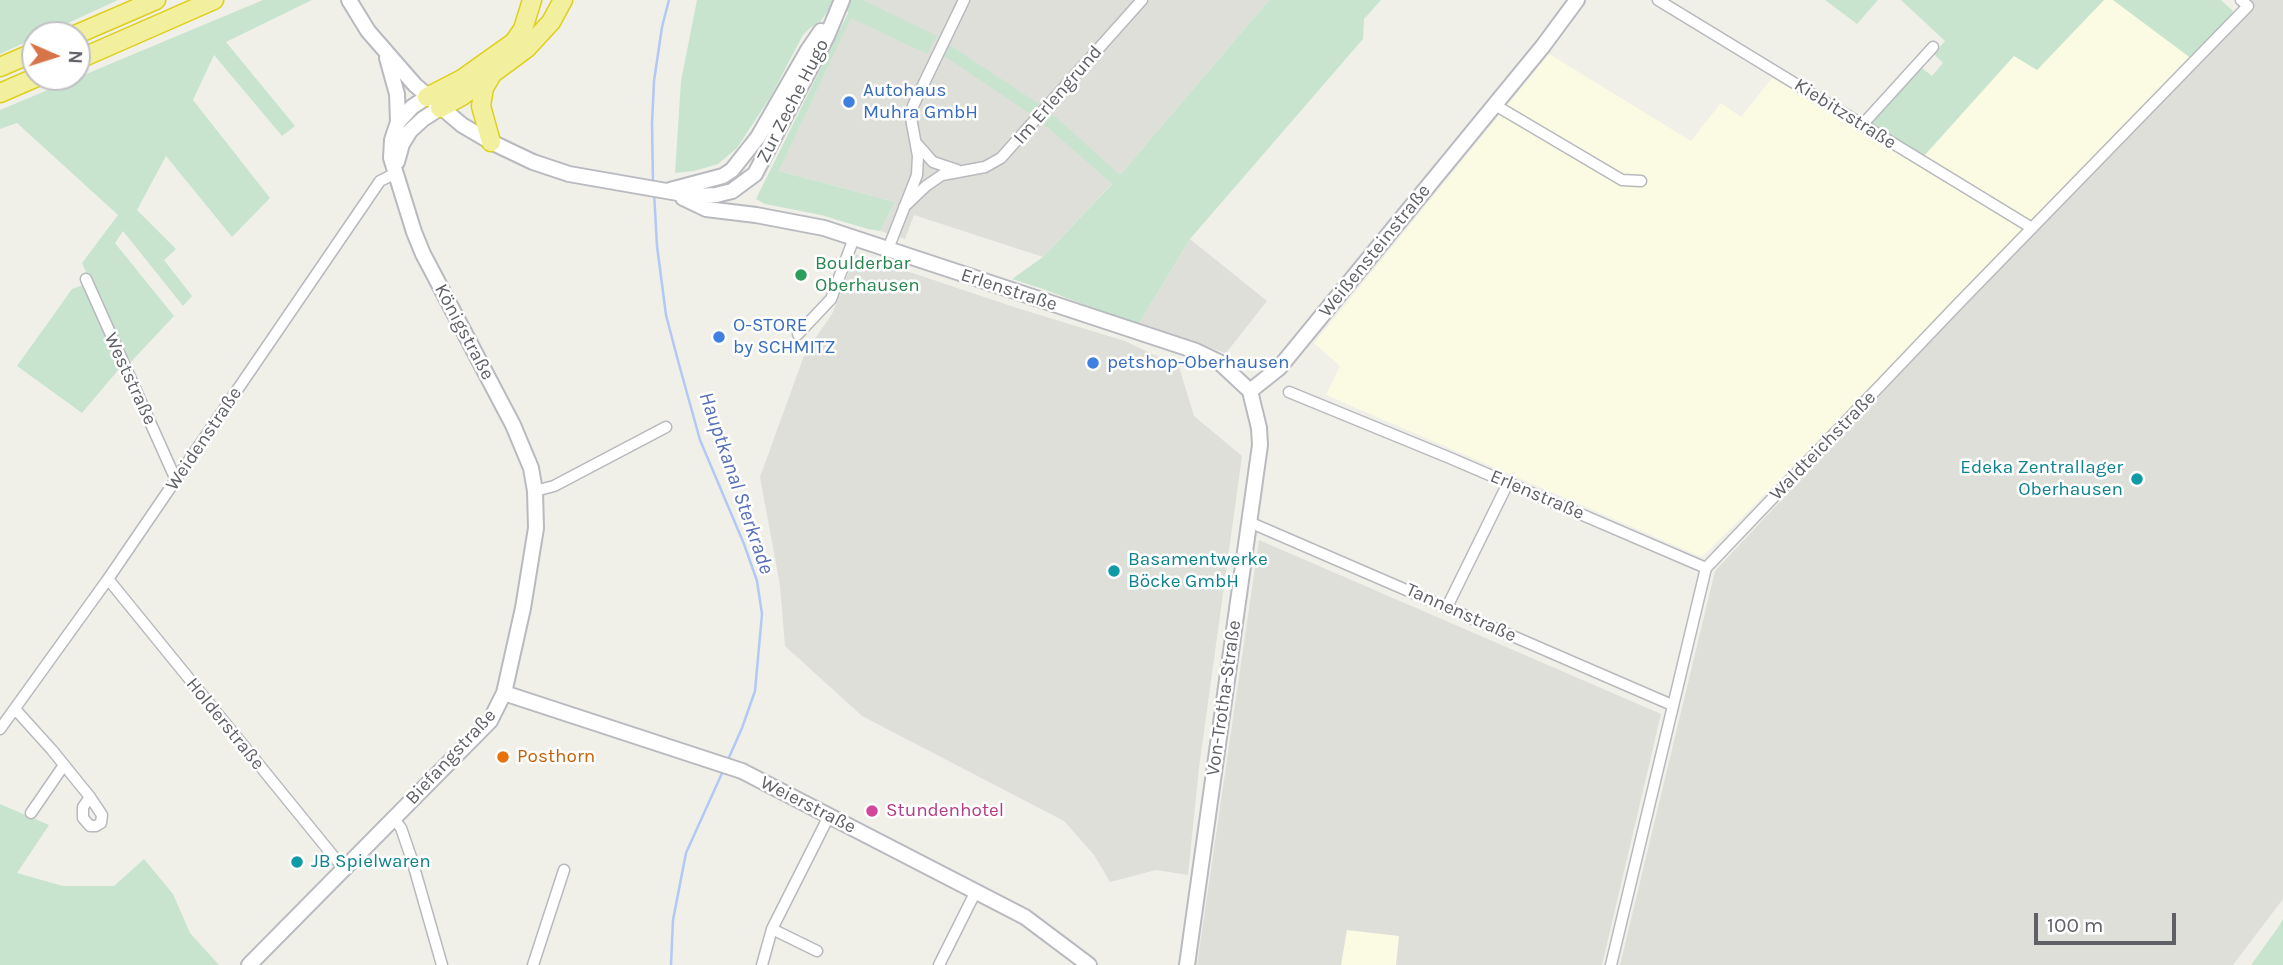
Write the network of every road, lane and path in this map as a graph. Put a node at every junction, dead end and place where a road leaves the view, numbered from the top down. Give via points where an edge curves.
1 (156, 0) edge
2 (214, 0) edge
3 (349, 0) edge
4 (532, 0) edge
5 (563, 0) edge
6 (842, 0) edge
7 (964, 0) edge
8 (1142, 0) edge
9 (1577, 0) edge
10 (1658, 0) edge
11 (2245, 3) edge
12 (91, 28) edge
13 (1933, 47) dead end
14 (91, 54) edge
15 (386, 54) junction
16 (21, 58) edge
17 (0, 67) edge
18 (491, 75) junction
19 (21, 84) edge
20 (0, 93) edge
21 (433, 102) junction
22 (1495, 105) junction
23 (398, 122) junction
24 (1863, 124) junction
25 (491, 142) junction
26 (915, 142) junction
27 (961, 170) junction
28 (396, 173) junction
29 (723, 176) junction
30 (1641, 181) dead end
31 (668, 191) junction
32 (732, 191) junction
33 (904, 207) junction
34 (756, 215) junction
35 (2032, 228) junction
36 (854, 238) junction
37 (888, 249) junction
38 (86, 279) dead end
39 (798, 334) dead end
40 (1250, 391) junction
41 (1289, 392) dead end
42 (666, 427) dead end
43 (176, 480) junction
44 (1508, 483) junction
45 (535, 491) junction
46 (1249, 522) junction
47 (1706, 568) junction
48 (108, 579) junction
49 (1447, 607) junction
50 (504, 692) junction
51 (1672, 705) junction
52 (15, 709) junction
53 (0, 729) edge
54 (64, 765) junction
55 (90, 797) dead end
56 (31, 813) dead end
57 (829, 816) junction
58 (393, 818) junction
59 (343, 868) junction
60 (564, 870) dead end
61 (976, 891) junction
62 (772, 929) junction
63 (817, 951) dead end
64 (249, 965) edge
65 (442, 965) edge
66 (533, 965) edge
67 (762, 965) edge
68 (939, 965) edge
69 (1089, 965) edge
70 (1187, 965) edge
71 (1611, 965) edge

1 - 12 highway
2 - 14 highway
3 - 15 main road
4 - 21 highway via 514,42
5 - 18 highway via 536,40
6 - 29 main road, Zur Zeche Hugo via 807,50 758,137
6 - 32 main road, Zur Zeche Hugo via 762,164
7 - 26 street, Im Erlengrund via 913,106
8 - 27 street, Im Erlengrund via 1001,158 985,167
9 - 22 main road, Weißensteinstraße
10 - 24 street, Kiebitzstraße
11 - 35 street, Waldteichstraße via 2224,31
13 - 24 street
15 - 21 main road
15 - 23 main road, Königstraße via 397,94
16 - 17 highway
18 - 21 highway via 462,96
18 - 25 highway via 481,108
19 - 20 highway
21 - 23 main road via 412,107
21 - 25 main road, Erlenstraße
21 - 28 main road via 405,137
22 - 30 street via 1622,180
22 - 40 main road, Weißensteinstraße via 1279,368
23 - 28 main road, Königstraße via 391,146
24 - 35 street, Kiebitzstraße
25 - 31 main road, Erlenstraße via 569,174
26 - 27 street via 933,162
26 - 33 street, Im Erlengrund via 917,175
27 - 33 street, Im Erlengrund via 933,180
28 - 43 street, Weidenstraße via 380,181
28 - 45 main road, Königstraße via 423,254 518,436
29 - 31 main road, Erlenstraße
29 - 32 main road
31 - 32 main road, Erlenstraße via 695,196
31 - 34 main road, Erlenstraße via 706,209
32 - 34 main road
33 - 37 street, Im Erlengrund
34 - 36 main road, Erlenstraße
35 - 47 street, Waldteichstraße
36 - 37 main road, Erlenstraße
36 - 39 street via 831,299
37 - 40 main road, Erlenstraße via 1196,351 1219,362
38 - 43 street, Weststraße
40 - 46 main road, Von-Trotha-Straße via 1260,445
41 - 44 street, Erlenstraße
42 - 45 street via 554,486
43 - 48 street, Weidenstraße
44 - 47 street, Erlenstraße
44 - 49 street
45 - 50 main road, Biefangstraße via 533,550
46 - 49 street, Tannenstraße
46 - 70 main road, Von-Trotha-Straße
47 - 51 street, Waldteichstraße
48 - 52 street, Weidenstraße
48 - 59 street, Holderstraße
49 - 51 street, Tannenstraße
50 - 57 main road, Weierstraße via 742,771
50 - 58 main road, Biefangstraße via 490,720
51 - 71 street, Waldteichstraße
52 - 53 street, Weidenstraße
52 - 54 street
54 - 55 street
54 - 56 street
57 - 61 main road, Weierstraße
57 - 62 street
58 - 59 main road, Biefangstraße
58 - 65 street via 412,860
59 - 64 main road, Biefangstraße
60 - 66 street
61 - 68 street
61 - 69 main road, Weierstraße via 1026,917
62 - 63 street
62 - 67 street

